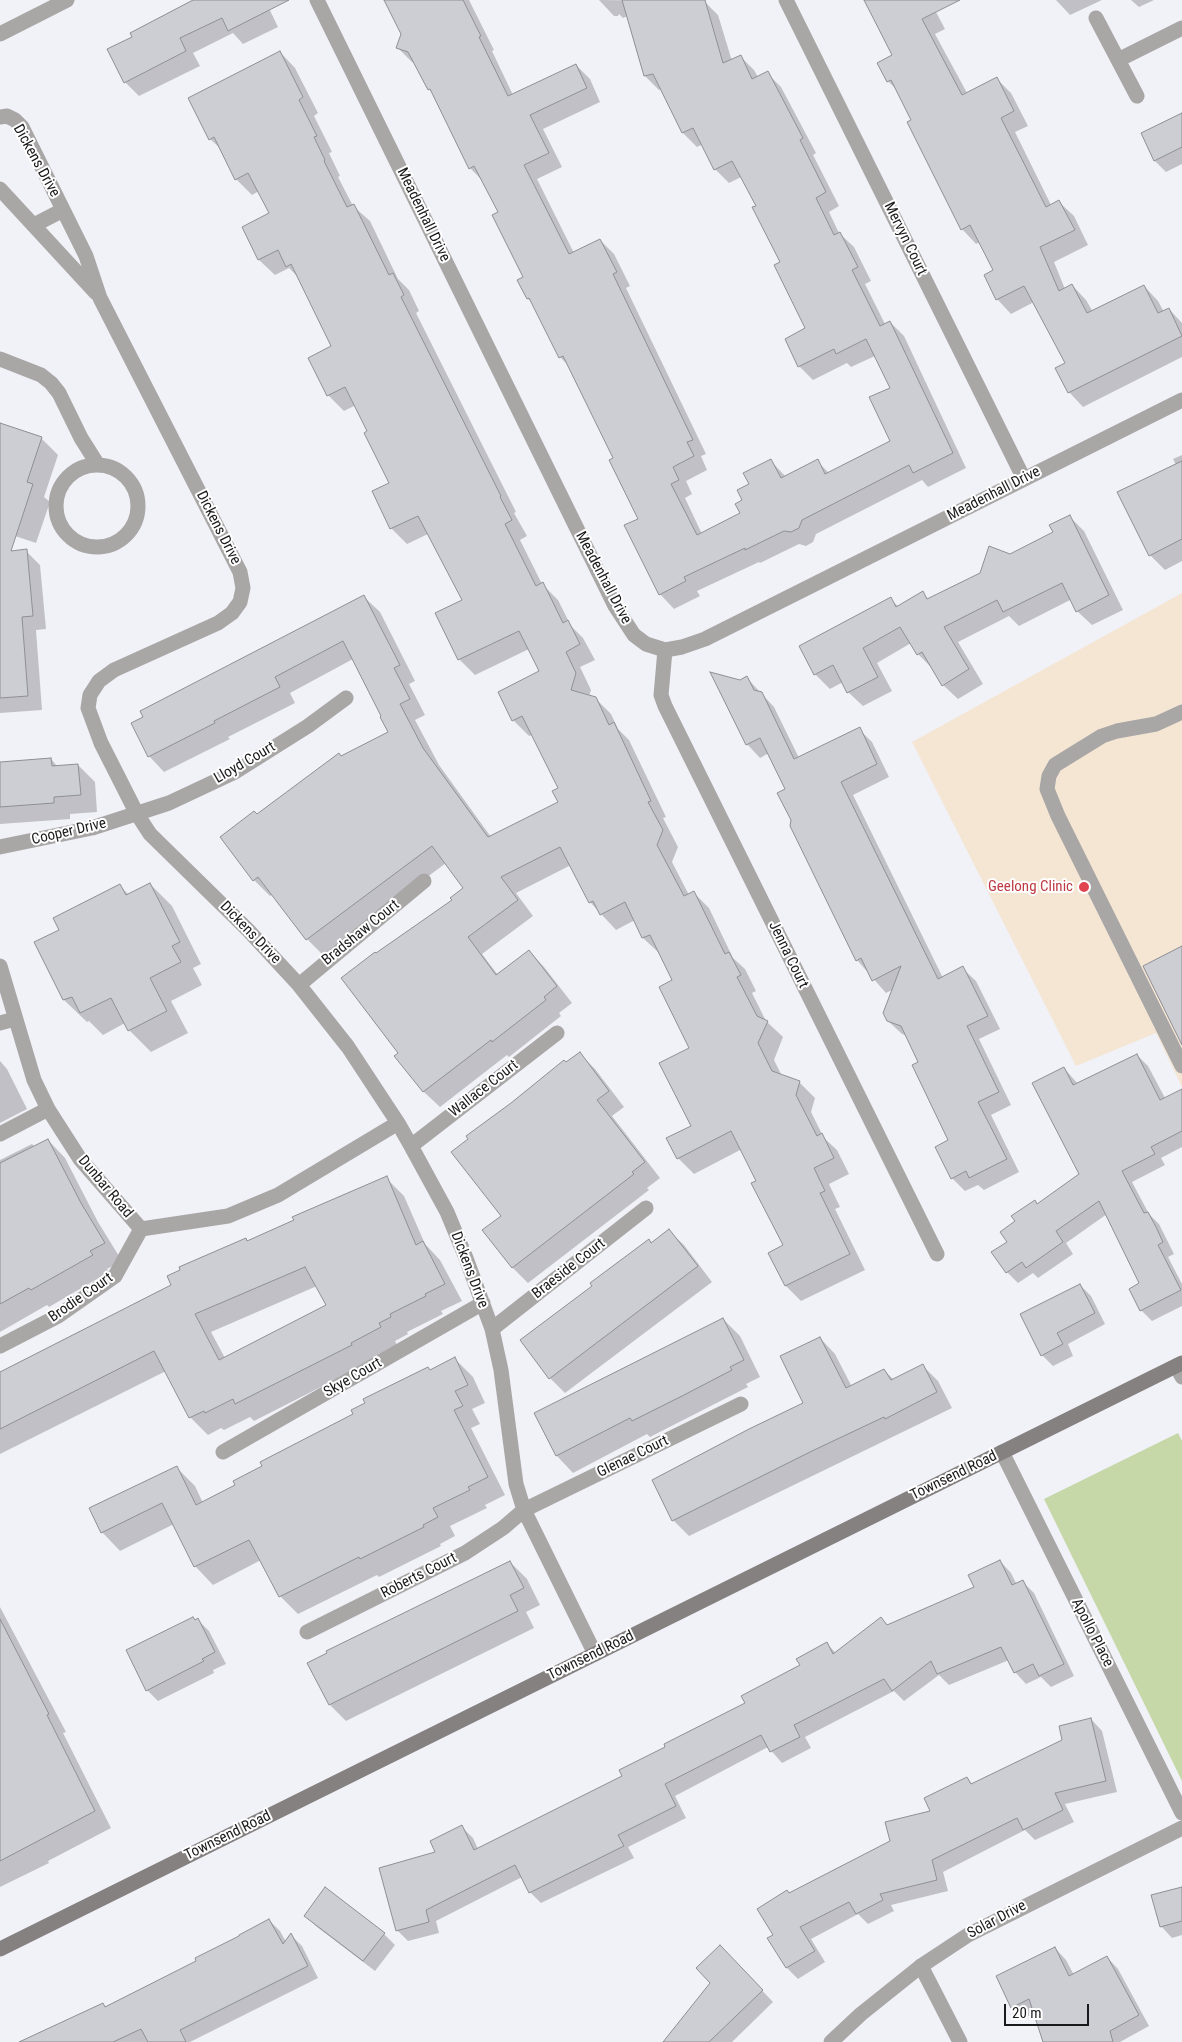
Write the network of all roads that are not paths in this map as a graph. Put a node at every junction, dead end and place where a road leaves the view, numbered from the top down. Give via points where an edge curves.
1 (67, 0) edge
2 (317, 0) edge
3 (786, 0) edge
4 (1096, 18) dead end
5 (1182, 28) edge
6 (0, 34) edge
7 (1118, 60) junction
8 (1137, 96) dead end
9 (0, 117) edge
10 (0, 189) edge
11 (63, 210) junction
12 (34, 225) junction
13 (100, 298) junction
14 (0, 360) edge
15 (1182, 400) edge
16 (98, 465) junction
17 (1024, 479) junction
18 (665, 650) junction
19 (346, 698) dead end
20 (1182, 712) edge
21 (137, 814) junction
22 (0, 847) edge
23 (424, 881) dead end
24 (0, 966) edge
25 (299, 985) junction
26 (15, 1019) junction
27 (0, 1023) edge
28 (557, 1033) dead end
29 (1182, 1066) edge
30 (48, 1108) junction
31 (398, 1122) junction
32 (0, 1134) edge
33 (411, 1146) junction
34 (646, 1208) dead end
35 (141, 1229) junction
36 (937, 1254) dead end
37 (483, 1303) junction
38 (492, 1329) junction
39 (0, 1346) edge
40 (1180, 1368) edge
41 (741, 1404) dead end
42 (223, 1452) dead end
43 (1002, 1452) junction
44 (524, 1510) junction
45 (307, 1632) dead end
46 (596, 1654) junction
47 (1182, 1813) edge
48 (1182, 1828) edge
49 (0, 1949) edge
50 (921, 1966) junction
51 (831, 2042) edge
52 (960, 2042) edge

1 - 6 street
2 - 18 street, Meadenhall Drive via 615,606 634,635 646,644
3 - 17 street, Mervyn Court
4 - 7 street
5 - 7 street
7 - 8 street
9 - 11 street, Dickens Drive via 7,116 22,127
10 - 12 street, Dickens Drive
11 - 12 street
11 - 13 street, Dickens Drive via 86,256
12 - 13 street, Dickens Drive
13 - 21 street, Dickens Drive via 240,572 243,588 240,602 218,623 114,670 99,681 90,694 88,708 101,744
14 - 16 street via 52,382
15 - 17 street, Meadenhall Drive
16 - 16 street via 113,468 126,476 137,497 138,512 133,526 123,538 109,545 93,547 71,538 60,524 56,508 59,492 68,478 82,468
17 - 18 street, Meadenhall Drive via 705,639
18 - 36 street, Jenna Court via 661,695 665,706
19 - 21 street, Lloyd Court via 235,772
20 - 29 street via 1156,724 1117,731 1095,740 1055,765 1047,789
21 - 22 street, Cooper Drive via 92,828
21 - 25 street, Dickens Drive via 150,834
23 - 25 street, Bradshaw Court
24 - 26 street, Dunbar Road
25 - 31 street, Dickens Drive via 348,1047
26 - 27 street
26 - 30 street, Dunbar Road via 34,1080
28 - 33 street, Wallace Court
30 - 32 street
30 - 35 street, Dunbar Road via 80,1159
31 - 33 street, Dickens Drive
31 - 35 street, Dunbar Road via 270,1199 228,1216
33 - 37 street, Dickens Drive via 447,1212
34 - 38 street, Braeside Court
35 - 39 street, Brodie Court via 115,1276 58,1316
37 - 38 street, Dickens Drive
37 - 42 street, Skye Court
38 - 44 street, Dickens Drive via 501,1370 516,1484
40 - 43 main road, Townsend Road
41 - 44 street, Glenae Court
43 - 46 main road, Townsend Road
43 - 47 street, Apollo Place
44 - 45 street, Roberts Court via 465,1553
44 - 46 street, Dickens Drive
46 - 49 main road, Townsend Road
48 - 50 street, Solar Drive via 968,1935
50 - 51 street, Solar Drive
50 - 52 street

